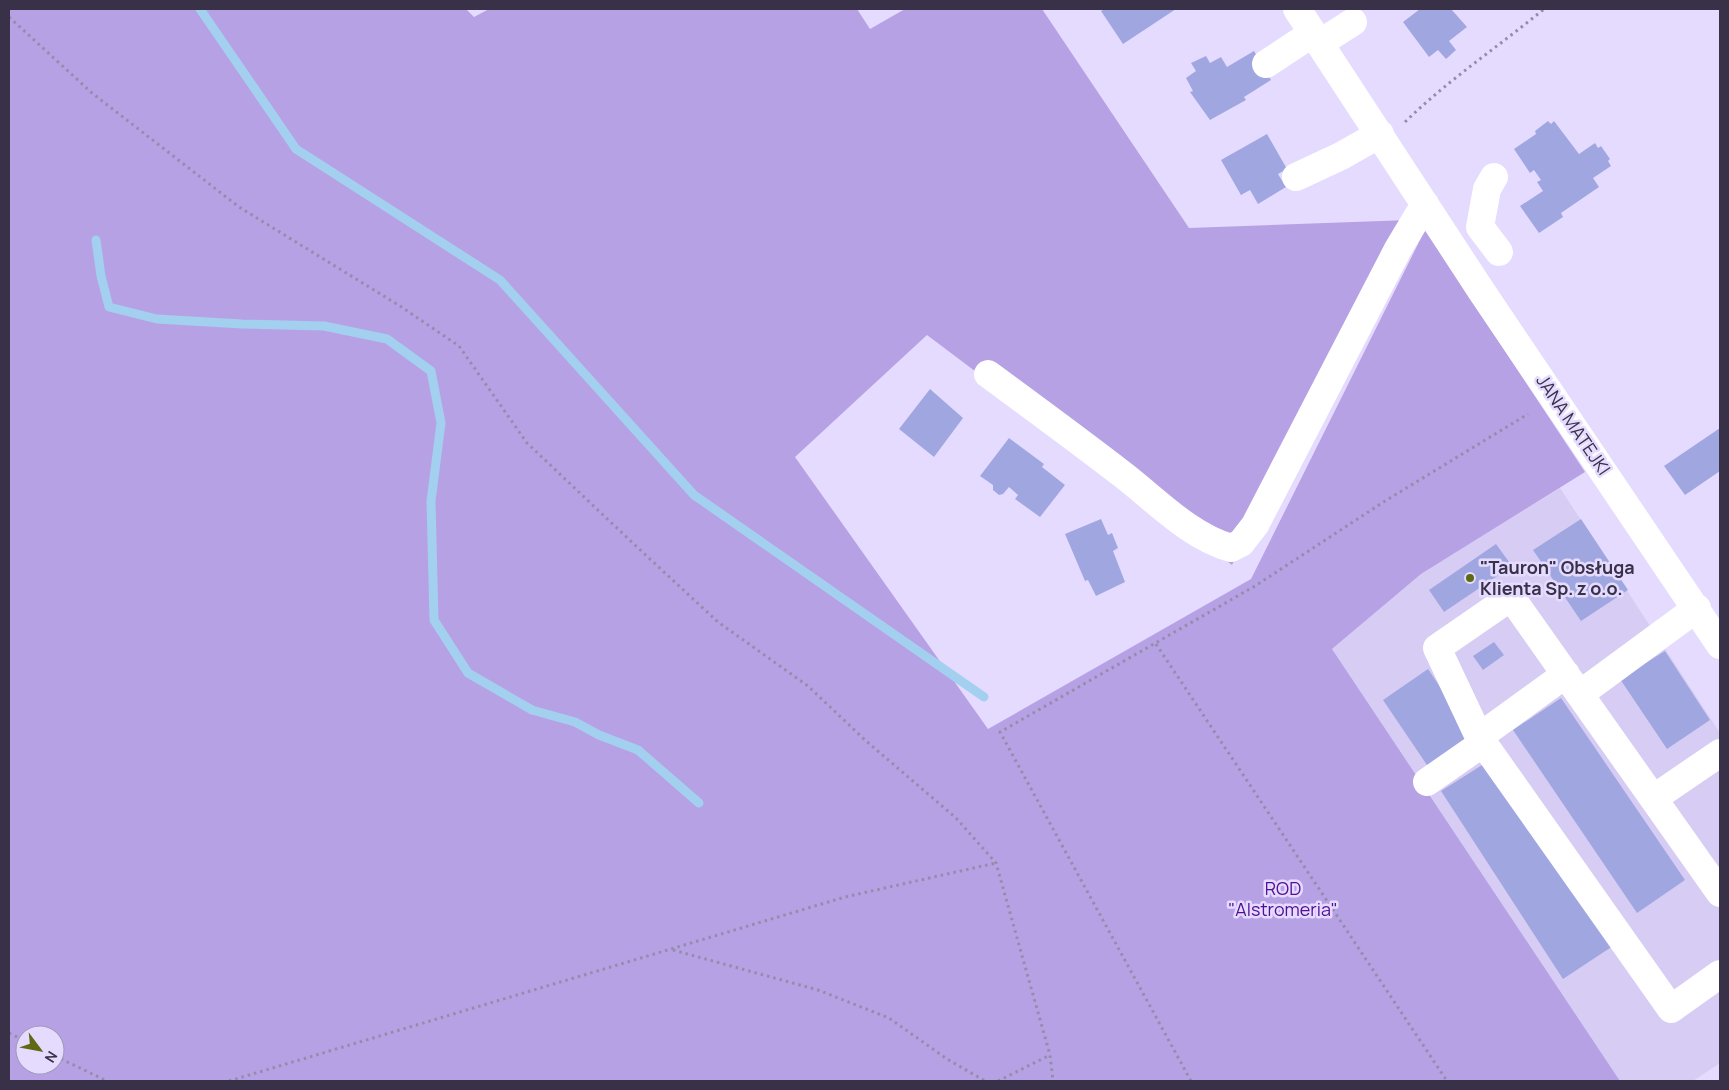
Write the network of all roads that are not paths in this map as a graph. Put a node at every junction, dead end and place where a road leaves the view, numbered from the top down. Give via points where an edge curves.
1 (1297, 9) edge
2 (1353, 22) dead end
3 (1316, 38) junction
4 (1266, 64) dead end
5 (1382, 137) junction
6 (1296, 177) dead end
7 (1494, 177) dead end
8 (1425, 204) junction
9 (1480, 227) junction
10 (1452, 245) junction
11 (1499, 252) dead end
12 (988, 374) dead end
13 (1696, 608) junction
14 (1720, 645) edge
15 (1573, 684) junction
16 (1481, 740) junction
17 (1720, 752) edge
18 (1427, 782) dead end
19 (1654, 798) junction
20 (1720, 892) edge
21 (1720, 974) edge

1 - 3 street, JANA MATEJKI
2 - 3 street
3 - 4 street
3 - 5 street, JANA MATEJKI
5 - 6 street
5 - 8 street, JANA MATEJKI
7 - 9 street via 1487,189
8 - 10 street, JANA MATEJKI
8 - 12 street via 1398,249 1255,525 1241,543 1231,548 1212,543 1188,528
9 - 10 street
9 - 11 street
10 - 13 street, JANA MATEJKI
13 - 14 street, JANA MATEJKI
13 - 15 street
15 - 16 street
15 - 16 street via 1511,597 1437,648
15 - 19 street
16 - 18 street
16 - 21 street via 1671,1009
17 - 19 street
19 - 20 street

